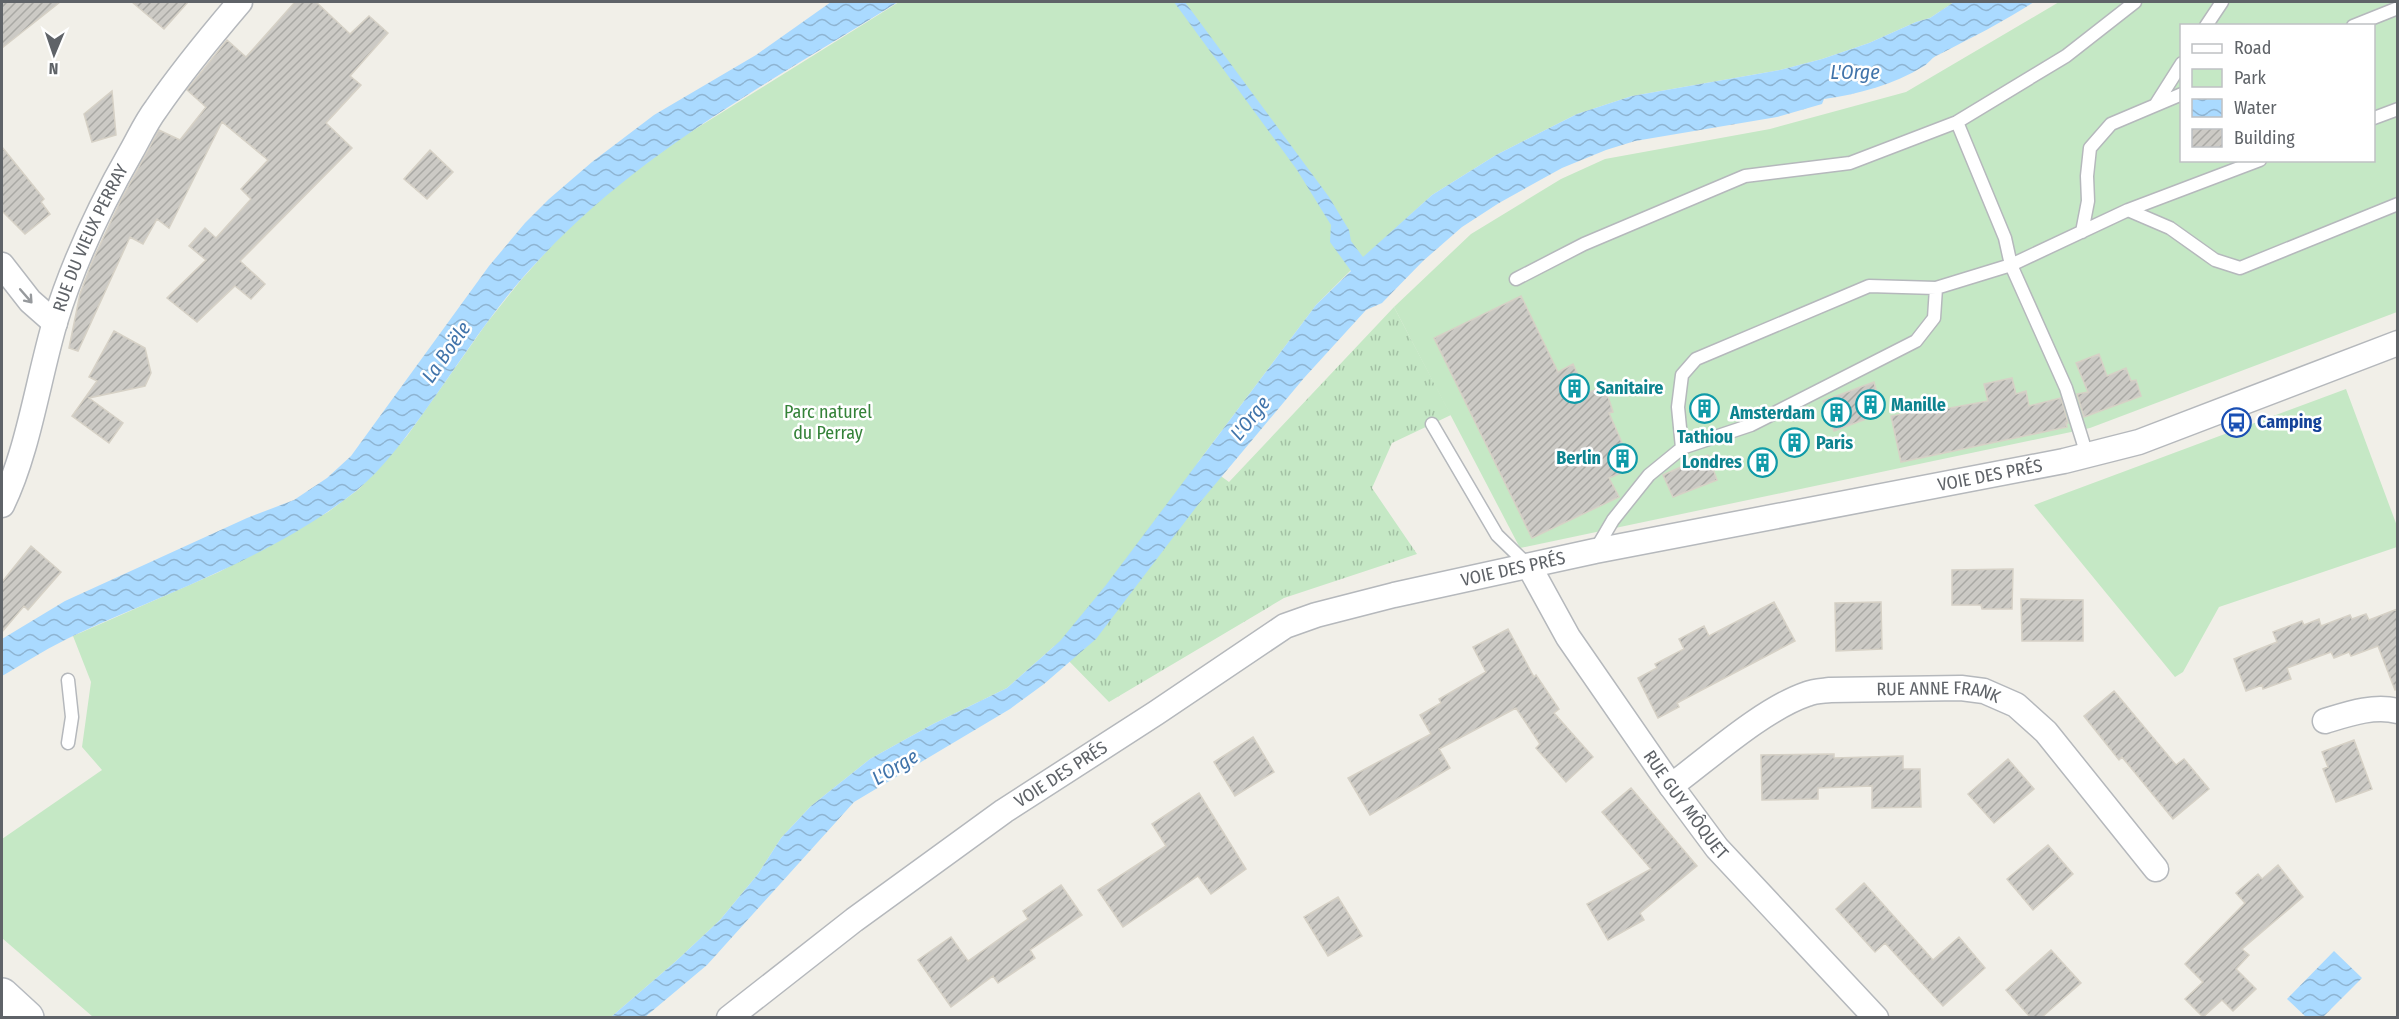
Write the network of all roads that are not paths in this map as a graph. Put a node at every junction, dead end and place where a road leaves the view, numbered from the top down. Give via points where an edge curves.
1 (240, 2) edge
2 (2135, 2) edge
3 (2222, 2) edge
4 (2397, 8) edge
5 (2206, 24) edge
6 (2358, 24) edge
7 (2180, 65) edge
8 (2180, 94) edge
9 (2156, 104) junction
10 (2397, 109) edge
11 (2375, 117) edge
12 (1957, 122) junction
13 (2255, 162) edge
14 (2397, 204) edge
15 (2128, 210) junction
16 (2082, 232) junction
17 (2011, 265) junction
18 (2, 266) edge
19 (1516, 279) dead end
20 (1936, 288) junction
21 (55, 322) junction
22 (2397, 343) edge
23 (1432, 424) dead end
24 (1682, 448) junction
25 (2087, 455) junction
26 (2, 505) edge
27 (1595, 551) junction
28 (1529, 566) junction
29 (68, 680) dead end
30 (2397, 711) edge
31 (2325, 721) dead end
32 (68, 743) dead end
33 (1671, 786) junction
34 (2156, 869) dead end
35 (2, 995) edge
36 (27, 1017) edge
37 (729, 1017) edge
38 (1876, 1017) edge

1 - 21 street, RUE DU VIEUX PERRAY via 154,111 92,226
2 - 12 lane via 2066,57
3 - 5 lane
4 - 6 lane
7 - 9 lane
8 - 9 lane
9 - 16 lane via 2111,124 2090,148 2088,201
10 - 11 lane
12 - 17 lane via 1993,206
12 - 19 lane via 1850,163 1745,176 1584,244
13 - 15 lane
14 - 15 lane via 2240,268 2215,260 2170,228
15 - 16 lane
16 - 17 lane
17 - 20 lane
17 - 25 lane via 2066,388
18 -> 21 street via 30,301
20 - 24 lane via 1934,318 1916,341 1751,425
20 - 24 lane via 1869,286 1696,359 1682,375 1678,407
21 - 26 street, RUE DU VIEUX PERRAY via 26,434
22 - 25 street, VOIE DES PRÉS via 2139,442
23 - 28 lane via 1497,535
24 - 27 lane via 1649,476 1613,520
25 - 27 street, VOIE DES PRÉS
27 - 28 street, VOIE DES PRÉS
28 - 33 street, RUE GUY MÔQUET via 1568,637
28 - 37 street, VOIE DES PRÉS via 1383,598 1285,626 996,817
29 - 32 lane via 72,717
30 - 31 street via 2356,712
33 - 34 street, RUE ANNE FRANK via 1785,703 1809,693 1961,688 1983,691 2016,705 2046,732
33 - 38 street, RUE GUY MÔQUET via 1717,848
35 - 36 main road

